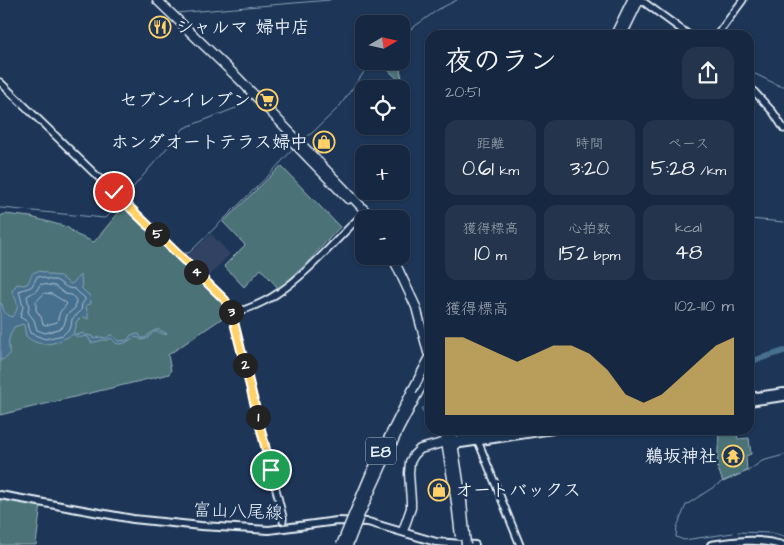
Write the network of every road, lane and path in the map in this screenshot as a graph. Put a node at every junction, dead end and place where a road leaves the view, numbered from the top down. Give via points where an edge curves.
1 (151, 0) edge
2 (157, 0) edge
3 (632, 0) edge
4 (640, 0) edge
5 (743, 0) edge
6 (630, 12) junction
7 (618, 30) edge
8 (624, 30) edge
9 (681, 30) edge
10 (721, 30) edge
11 (0, 82) edge
12 (754, 91) edge
13 (784, 129) edge
14 (361, 210) edge
15 (361, 210) edge
16 (355, 224) edge
17 (396, 265) edge
18 (402, 265) edge
19 (232, 314) junction
20 (425, 327) edge
21 (425, 340) edge
22 (425, 369) edge
23 (425, 378) edge
24 (784, 392) edge
25 (414, 394) junction
26 (754, 396) edge
27 (784, 397) edge
28 (754, 401) edge
29 (446, 435) edge
30 (450, 435) edge
31 (493, 435) edge
32 (519, 435) edge
33 (478, 441) junction
34 (449, 443) junction
35 (0, 494) edge
36 (460, 502) junction
37 (357, 514) junction
38 (283, 521) dead end
39 (402, 531) junction
40 (341, 545) edge
41 (348, 545) edge
42 (462, 545) edge
43 (466, 545) edge
44 (475, 545) edge
45 (520, 545) edge
46 (711, 545) edge
47 (782, 545) edge

1 - 14 highway via 235,80
2 - 15 highway via 239,79
3 - 6 highway
4 - 6 highway
4 - 9 street
5 - 10 street
6 - 7 highway
6 - 8 highway
11 - 19 street via 225,300
12 - 13 street
16 - 19 street via 278,294
17 - 21 highway via 416,307
18 - 20 highway
19 - 38 street
22 - 25 highway, E8, bridge
23 - 25 highway, E8
24 - 26 main road
25 - 37 highway, E8 via 374,466
27 - 28 main road
29 - 34 highway
30 - 34 highway
31 - 34 main road
32 - 33 main road
33 - 34 main road
33 - 45 street
34 - 36 highway
34 - 39 highway via 420,449 410,462 411,508
35 - 39 main road, 富山八尾線 via 160,522 269,530 345,521 368,522
36 - 42 highway, bridge
36 - 43 highway, bridge
37 - 40 highway, E8, bridge
37 - 41 highway, E8, bridge
39 - 44 main road, 富山八尾線 via 436,542
46 - 47 main road via 760,541

